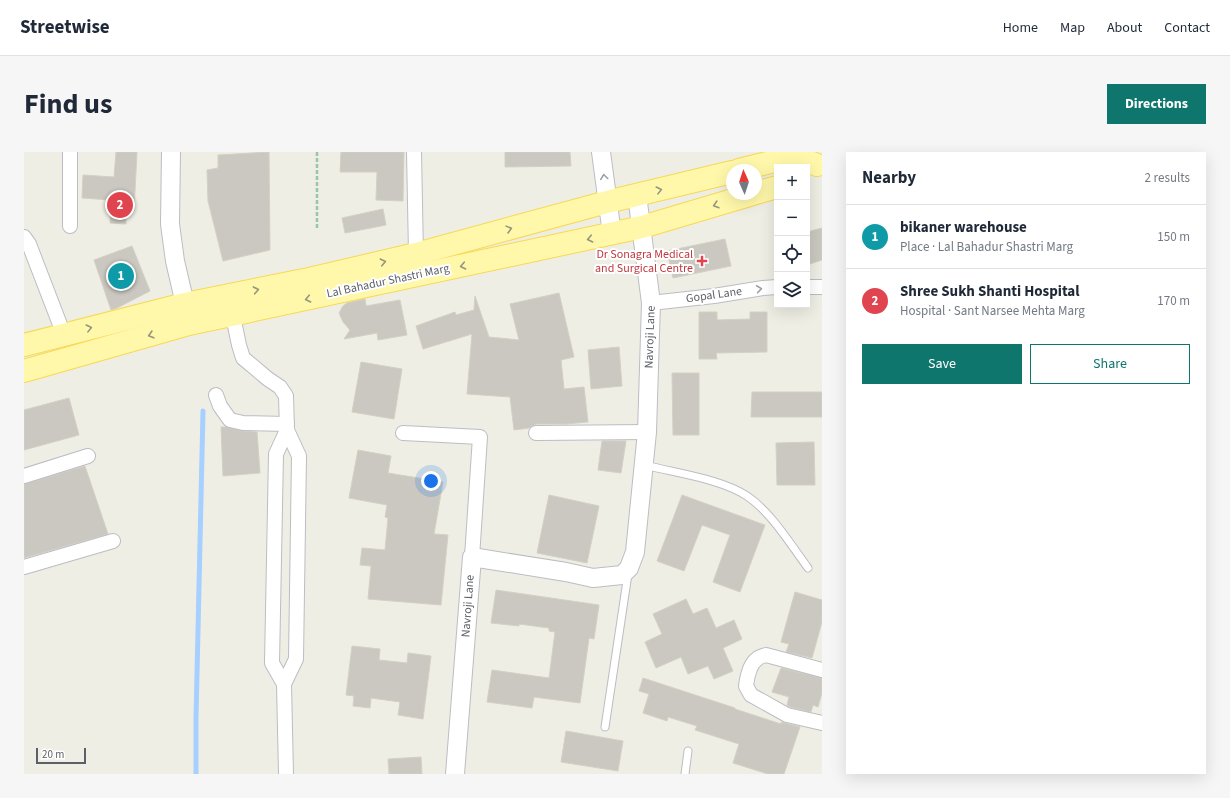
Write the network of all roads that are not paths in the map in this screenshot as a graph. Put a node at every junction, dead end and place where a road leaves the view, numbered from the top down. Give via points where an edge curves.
1 (70, 152) edge
2 (171, 152) edge
3 (414, 152) edge
4 (601, 152) edge
5 (762, 164) edge
6 (815, 168) edge
7 (726, 173) edge
8 (774, 188) edge
9 (762, 192) edge
10 (637, 195) junction
11 (734, 200) edge
12 (607, 202) junction
13 (70, 226) dead end
14 (642, 227) junction
15 (612, 234) junction
16 (24, 238) edge
17 (416, 254) junction
18 (774, 287) edge
19 (810, 287) edge
20 (822, 287) edge
21 (651, 303) junction
22 (231, 305) junction
23 (187, 314) junction
24 (64, 334) junction
25 (24, 345) edge
26 (24, 371) edge
27 (216, 395) dead end
28 (287, 427) junction
29 (536, 432) dead end
30 (646, 432) junction
31 (403, 433) dead end
32 (88, 456) dead end
33 (644, 465) junction
34 (276, 472) junction
35 (298, 472) junction
36 (24, 476) edge
37 (275, 540) junction
38 (113, 541) dead end
39 (297, 541) junction
40 (472, 557) junction
41 (24, 567) edge
42 (629, 568) junction
43 (808, 568) dead end
44 (822, 670) edge
45 (284, 684) junction
46 (822, 724) edge
47 (605, 727) dead end
48 (688, 751) dead end
49 (286, 774) edge
50 (456, 774) edge
51 (684, 774) edge

1 - 13 street
2 - 23 street via 170,224
3 - 17 street
12 -> 4 street
5 - 6 main road via 795,156
10 -> 7 main road, Lal Bahadur Shastri Marg
8 - 9 main road, Lal Bahadur Shastri Marg
10 - 12 main road, Lal Bahadur Shastri Marg
10 - 14 street, Navroji Lane
11 -> 14 main road, Lal Bahadur Shastri Marg
12 - 15 street
17 -> 12 main road, Lal Bahadur Shastri Marg
14 - 15 main road, Lal Bahadur Shastri Marg
14 - 21 street, Navroji Lane
15 -> 22 main road, Lal Bahadur Shastri Marg
16 - 24 street via 29,244
22 -> 17 main road, Lal Bahadur Shastri Marg via 309,279
21 -> 18 street, Gopal Lane
19 - 20 street
21 - 30 street, Navroji Lane
22 - 23 main road, Lal Bahadur Shastri Marg
22 - 28 street via 243,358 280,387 286,396
24 -> 23 main road, Lal Bahadur Shastri Marg
23 -> 26 main road, Lal Bahadur Shastri Marg
24 - 25 main road, Lal Bahadur Shastri Marg
27 - 28 street via 230,420
28 - 34 street via 276,454
28 - 35 street via 298,456
29 - 30 street
30 - 33 street, Navroji Lane
31 - 40 street, Navroji Lane via 480,437
32 - 36 street
33 - 42 street, Navroji Lane via 635,552
33 - 43 lane via 720,483 747,496 772,519
34 - 35 street
34 - 37 street
35 - 39 street
37 - 39 street
37 - 45 street via 272,663
38 - 41 street
39 - 45 street via 296,660
40 - 42 street via 593,578 622,575
40 - 50 street, Navroji Lane
42 - 47 lane
44 - 46 street via 766,655 754,662 746,686 750,695 788,715
45 - 49 street
48 - 51 lane

